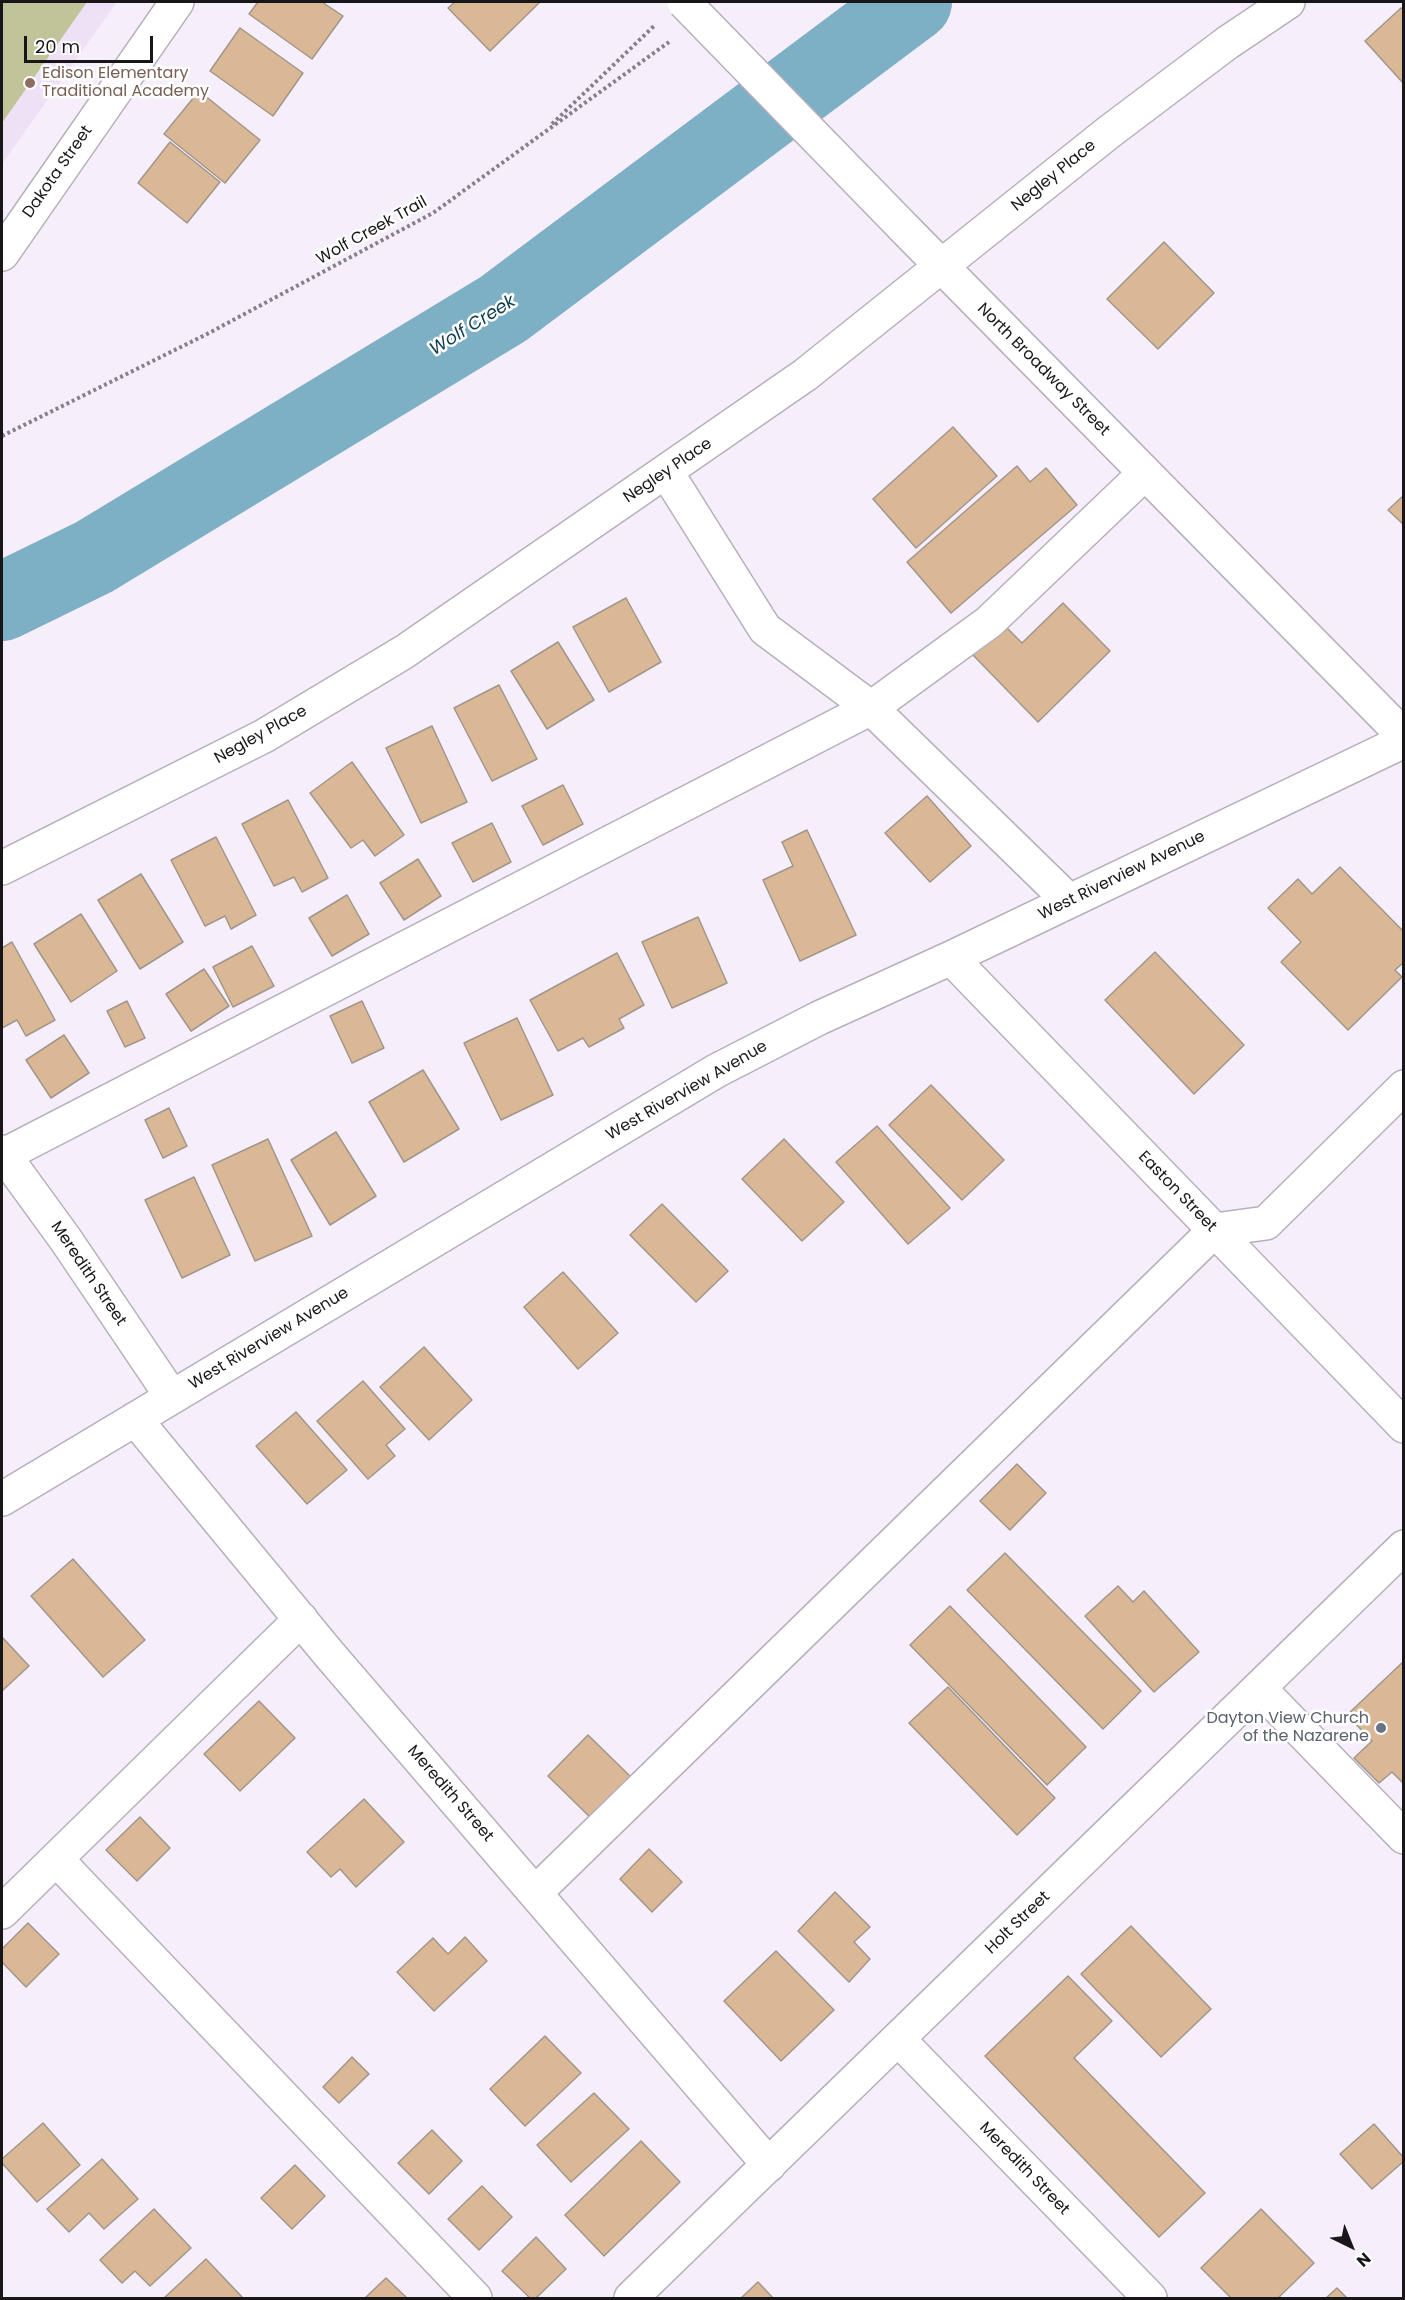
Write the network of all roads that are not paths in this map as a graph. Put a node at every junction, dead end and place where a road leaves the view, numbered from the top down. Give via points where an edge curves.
1 (177, 2) edge
2 (1288, 2) edge
3 (673, 10) edge
4 (2, 254) edge
5 (941, 266) junction
6 (666, 473) junction
7 (1145, 473) junction
8 (871, 708) junction
9 (1404, 736) edge
10 (1404, 741) edge
11 (2, 868) edge
12 (1069, 901) junction
13 (951, 958) junction
14 (1404, 1088) edge
15 (2, 1154) edge
16 (1215, 1230) junction
17 (172, 1397) junction
18 (135, 1419) junction
19 (1404, 1426) edge
20 (2, 1499) edge
21 (1404, 1547) edge
22 (301, 1619) junction
23 (1259, 1688) junction
24 (1404, 1837) edge
25 (56, 1859) junction
26 (535, 1893) junction
27 (2, 1912) edge
28 (898, 2039) junction
29 (769, 2165) junction
30 (475, 2298) edge
31 (631, 2298) edge
32 (1150, 2298) edge

1 - 4 street, Dakota Street
2 - 5 street, Negley Place via 1109,132
3 - 5 street, North Broadway Street, bridge
5 - 6 street, Negley Place via 805,375
5 - 7 street, North Broadway Street
6 - 8 street via 765,629
6 - 11 street, Negley Place via 404,652 264,736
7 - 8 street via 989,622
7 - 9 street, North Broadway Street
8 - 12 street
8 - 15 street
10 - 12 street, West Riverview Avenue
12 - 13 street, West Riverview Avenue
13 - 16 street, Easton Street
13 - 17 street, West Riverview Avenue via 819,1018 716,1071
14 - 16 street via 1266,1223
15 - 17 street, Meredith Street via 66,1240
16 - 19 street, Easton Street
16 - 26 street
17 - 18 street, West Riverview Avenue
18 - 20 street, West Riverview Avenue
18 - 22 street, Meredith Street
21 - 23 street, Holt Street
22 - 25 street
22 - 26 street, Meredith Street
23 - 24 street
23 - 28 street, Holt Street
25 - 27 street
25 - 30 street
26 - 29 street, Meredith Street
28 - 29 street, Holt Street
28 - 32 street, Meredith Street
29 - 31 street, Holt Street

